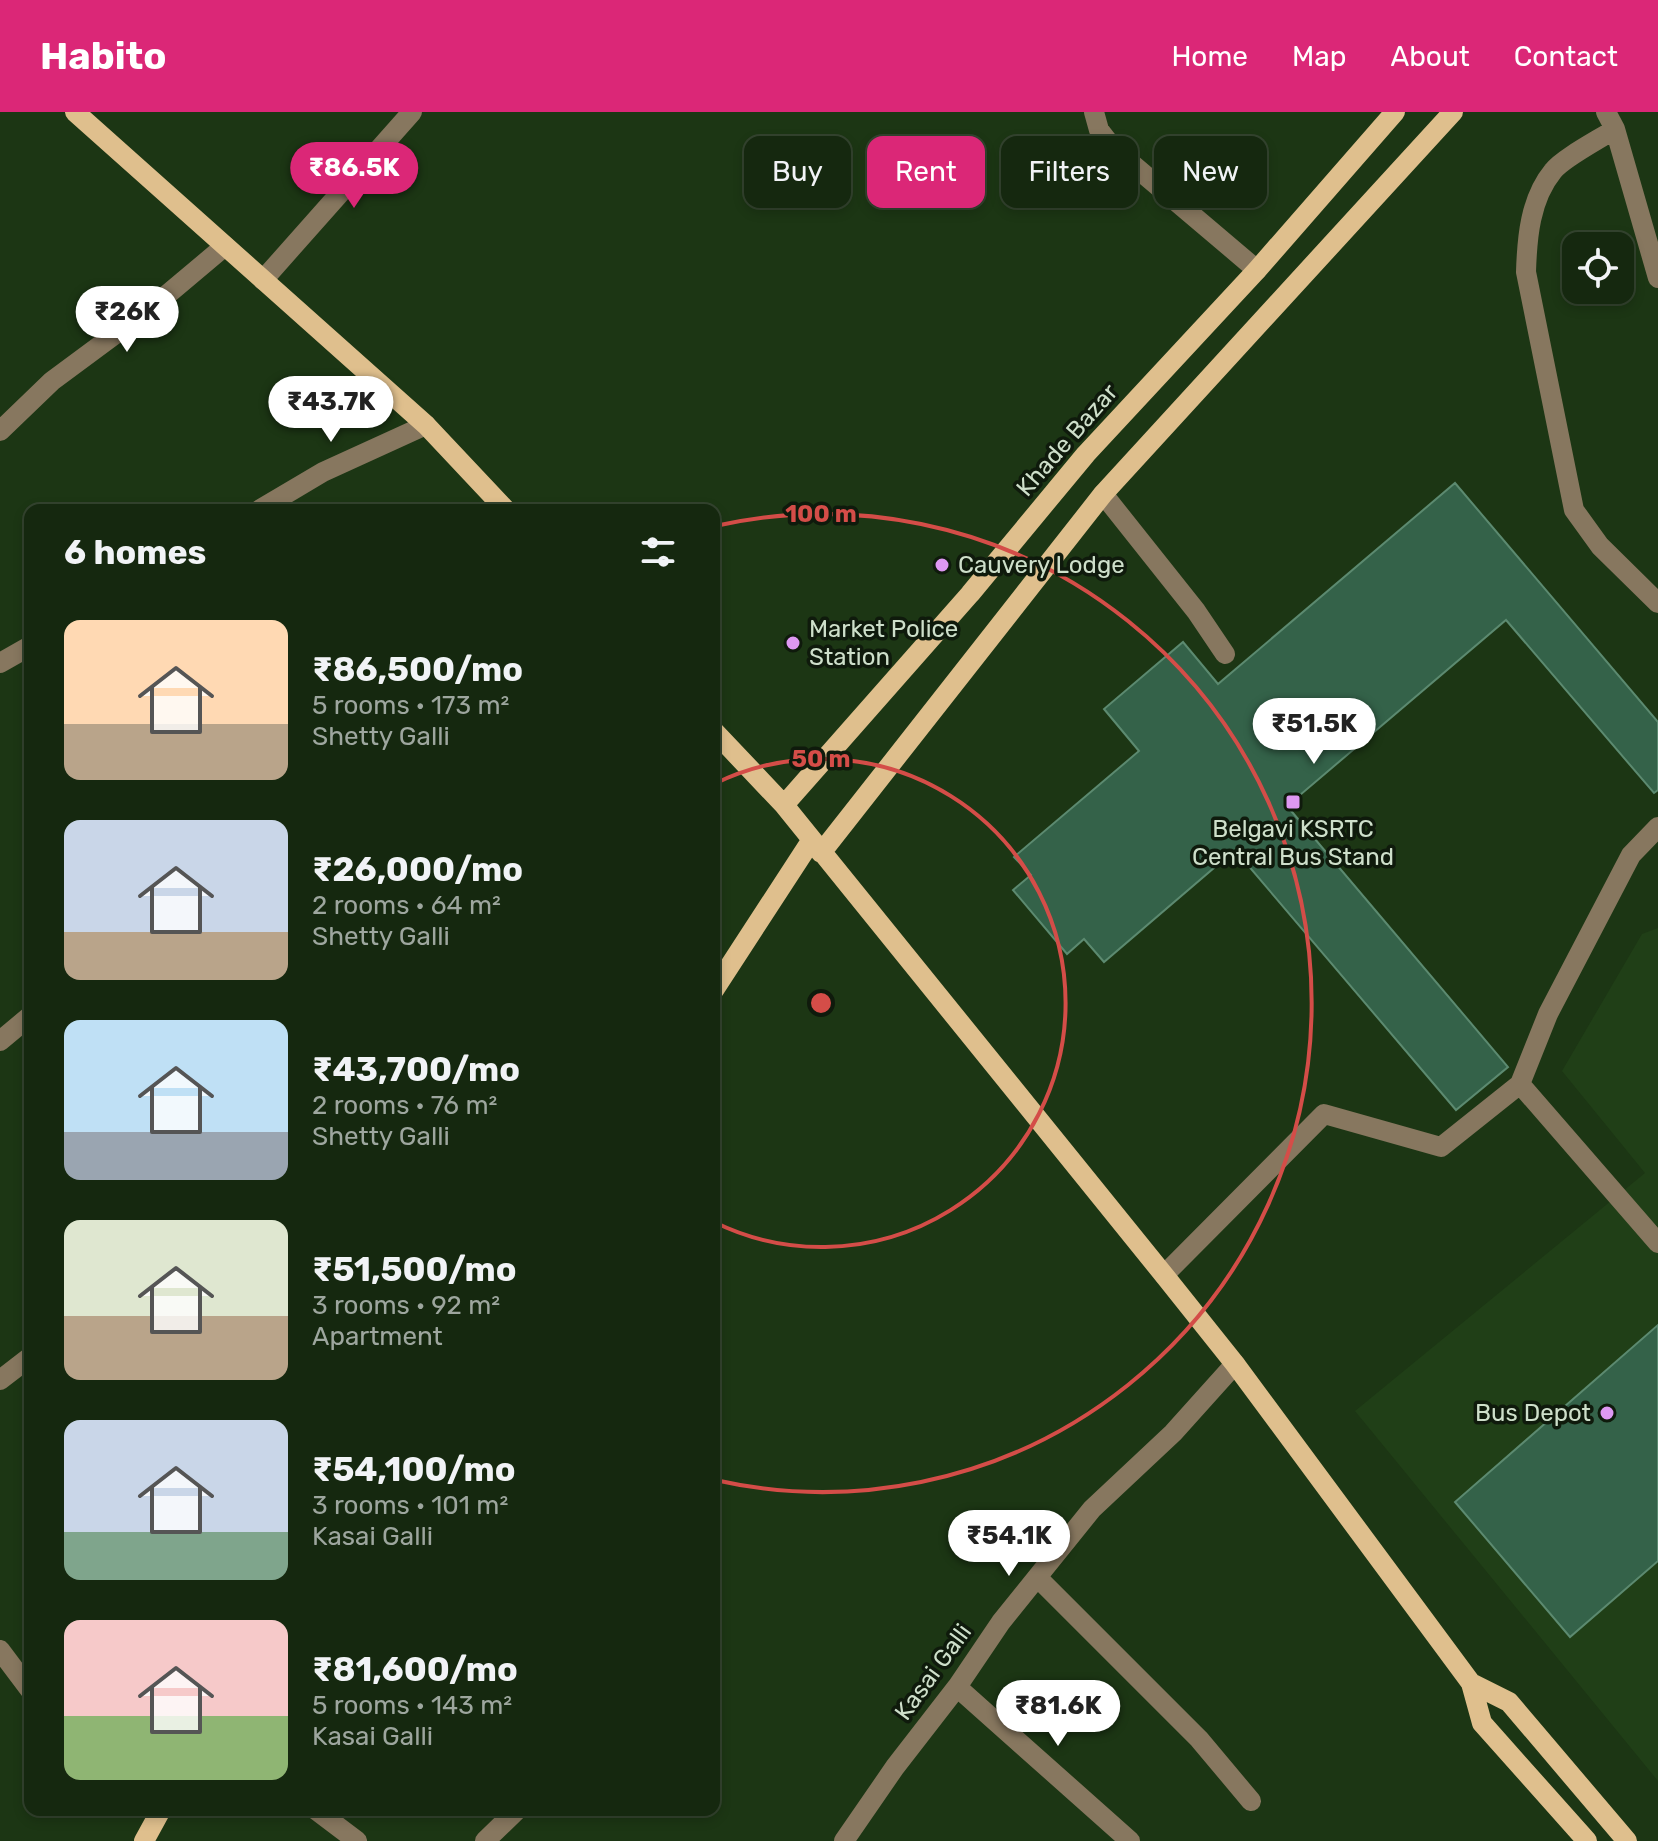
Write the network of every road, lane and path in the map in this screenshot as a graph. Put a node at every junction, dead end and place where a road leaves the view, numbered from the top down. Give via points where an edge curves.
1 (75, 112) edge
2 (412, 112) edge
3 (1094, 112) edge
4 (1395, 112) edge
5 (1453, 112) edge
6 (1610, 120) edge
7 (225, 246) junction
8 (1257, 270) junction
9 (1658, 278) edge
10 (263, 280) junction
11 (426, 425) junction
12 (0, 431) edge
13 (1103, 494) junction
14 (269, 504) edge
15 (500, 504) edge
16 (1658, 603) edge
17 (24, 649) edge
18 (1225, 654) dead end
19 (0, 663) edge
20 (720, 737) edge
21 (784, 805) junction
22 (1658, 827) edge
23 (816, 847) junction
24 (720, 982) edge
25 (24, 1021) edge
26 (0, 1041) edge
27 (1520, 1084) junction
28 (1658, 1243) edge
29 (1164, 1275) junction
30 (24, 1362) edge
31 (1235, 1364) junction
32 (0, 1380) edge
33 (1038, 1578) junction
34 (0, 1650) edge
35 (24, 1682) edge
36 (1471, 1683) junction
37 (957, 1687) junction
38 (1251, 1801) dead end
39 (154, 1816) edge
40 (324, 1816) edge
41 (511, 1816) edge
42 (144, 1841) edge
43 (357, 1841) edge
44 (485, 1841) edge
45 (844, 1841) edge
46 (1130, 1841) edge
47 (1587, 1841) edge
48 (1627, 1841) edge

1 - 7 main road
2 - 10 street
3 - 8 street via 1113,148
4 - 8 main road, Khade Bazar
5 - 13 main road
6 - 9 street
6 - 16 street via 1553,170 1527,233 1526,272 1574,510 1600,546
7 - 10 main road
7 - 12 street via 52,381
8 - 21 main road, Khade Bazar via 1086,454
10 - 11 main road
11 - 14 street via 323,472
11 - 15 main road
13 - 18 street
13 - 23 main road
17 - 19 street
20 - 21 main road
21 - 23 main road
22 - 27 street via 1631,855 1548,1014
23 - 24 main road
23 - 29 main road
25 - 26 street
27 - 28 street
27 - 29 street via 1441,1147 1324,1114
29 - 31 main road
30 - 32 street
31 - 33 street, Kasai Galli via 1173,1433 1092,1509
31 - 36 main road
33 - 37 street, Kasai Galli
33 - 38 street via 1199,1739
34 - 35 street
36 - 47 main road via 1482,1723
36 - 48 main road via 1509,1702
37 - 45 street, Kasai Galli
37 - 46 street
39 - 42 main road
40 - 43 street
41 - 44 street

